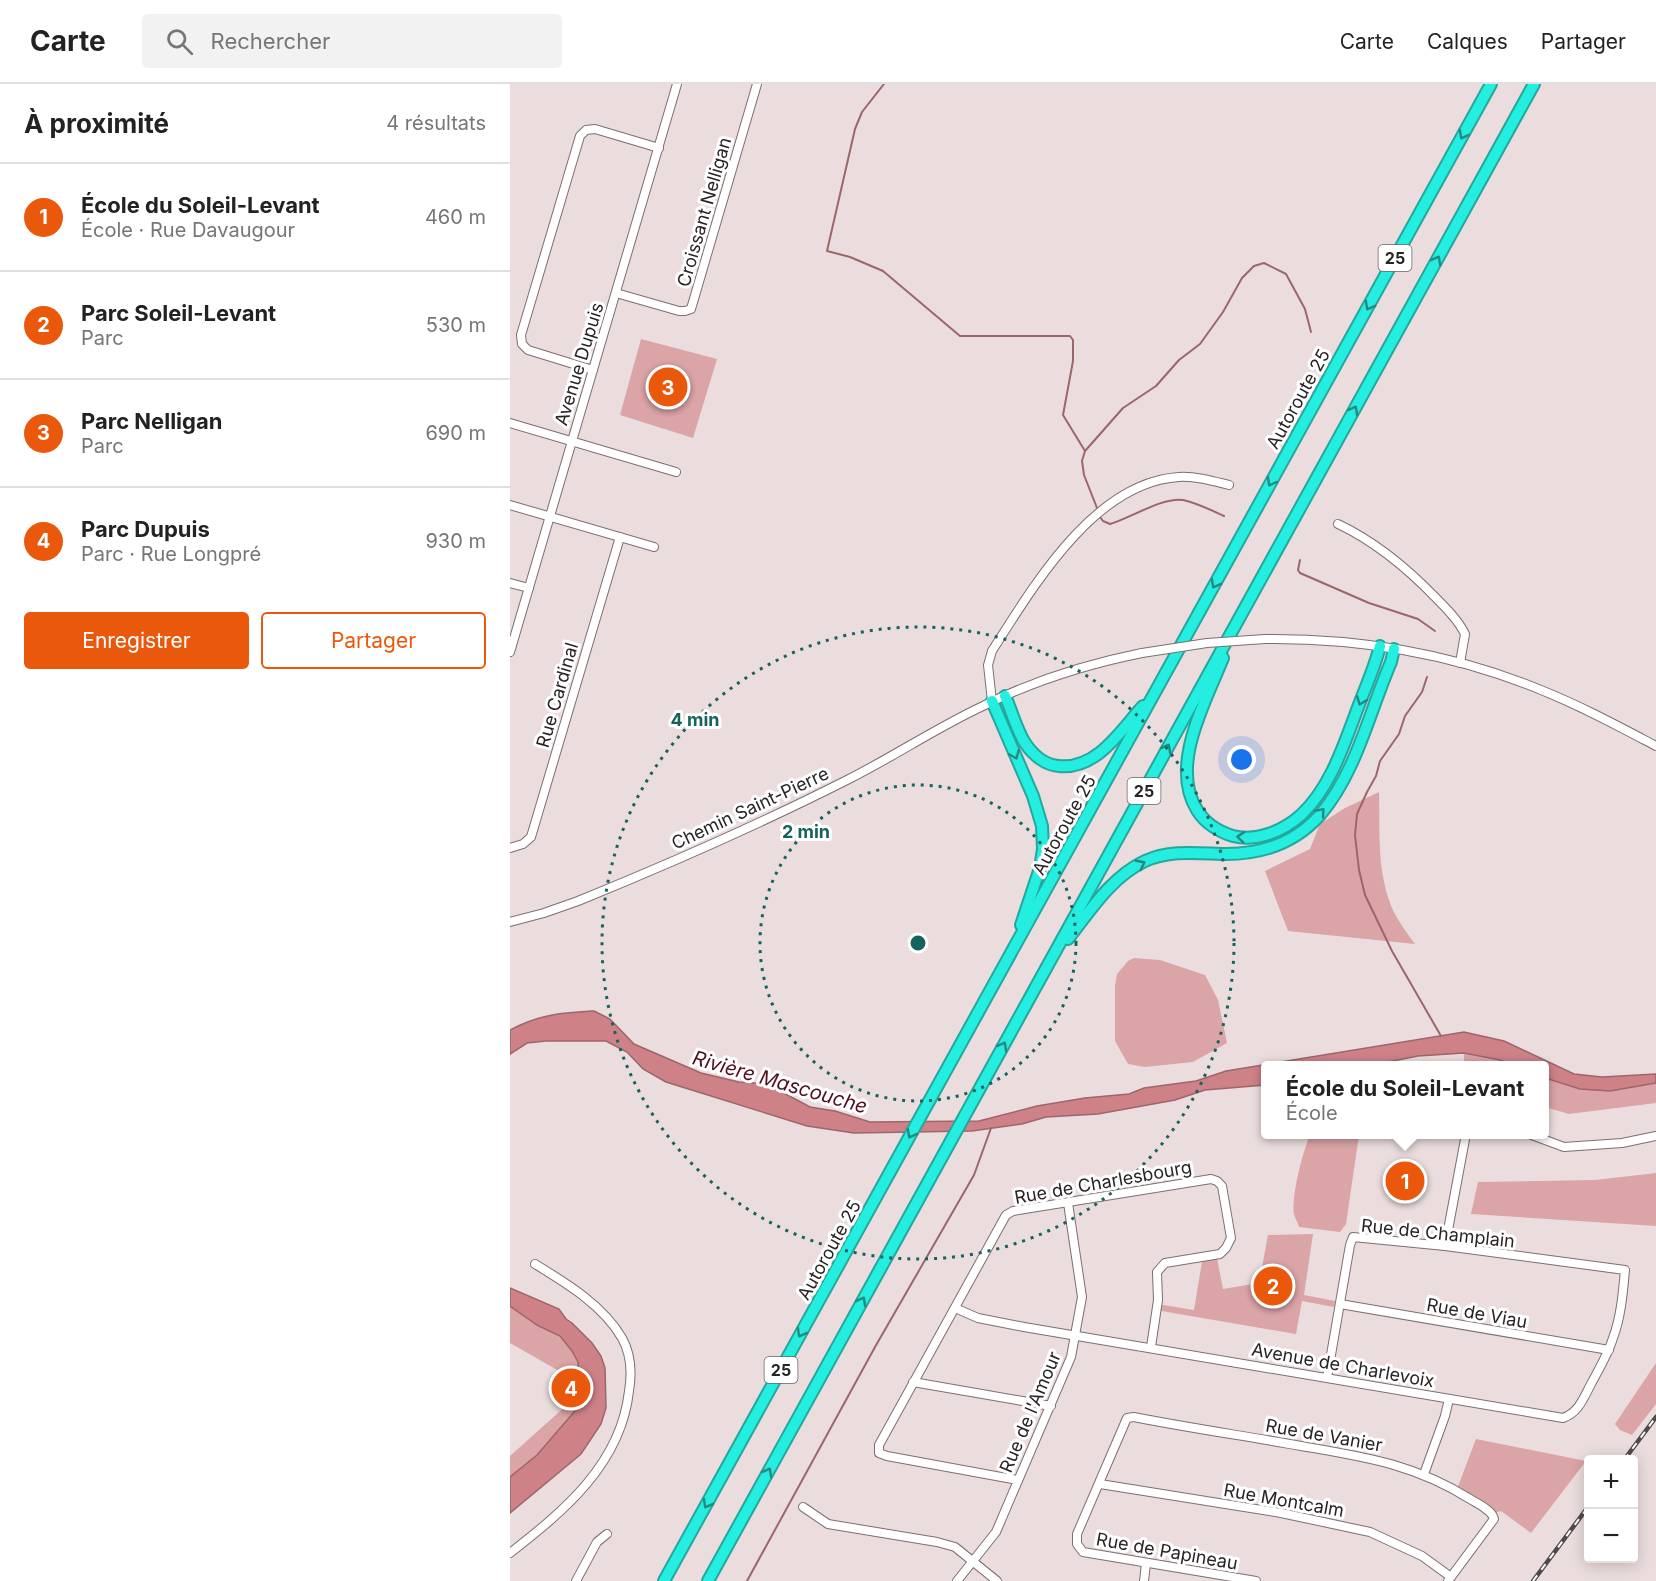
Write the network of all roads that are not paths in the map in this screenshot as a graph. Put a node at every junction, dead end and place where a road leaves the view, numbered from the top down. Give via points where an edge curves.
1 (677, 84) edge
2 (757, 84) edge
3 (1491, 84) edge
4 (1534, 84) edge
5 (659, 148) junction
6 (616, 293) junction
7 (593, 370) junction
8 (510, 423) edge
9 (571, 442) junction
10 (676, 472) dead end
11 (1229, 485) dead end
12 (510, 505) edge
13 (550, 516) junction
14 (1338, 524) dead end
15 (620, 537) junction
16 (654, 546) dead end
17 (510, 583) edge
18 (529, 588) junction
19 (1240, 616) junction
20 (1380, 646) junction
21 (1394, 649) junction
22 (510, 652) edge
23 (1460, 663) junction
24 (991, 687) junction
25 (1157, 689) junction
26 (1005, 696) junction
27 (992, 701) junction
28 (1656, 746) edge
29 (510, 848) edge
30 (510, 922) edge
31 (1005, 964) junction
32 (1048, 965) junction
33 (1656, 1136) edge
34 (1465, 1139) edge
35 (1542, 1139) edge
36 (1068, 1203) junction
37 (1445, 1246) junction
38 (535, 1264) dead end
39 (1626, 1270) joint
40 (1340, 1304) junction
41 (955, 1308) junction
42 (1076, 1335) junction
43 (1151, 1347) junction
44 (1609, 1350) junction
45 (1327, 1378) junction
46 (913, 1382) junction
47 (1449, 1399) junction
48 (1051, 1406) junction
49 (1424, 1474) junction
50 (1018, 1480) junction
51 (1100, 1484) junction
52 (803, 1507) dead end
53 (607, 1534) dead end
54 (510, 1553) edge
55 (973, 1561) junction
56 (1146, 1563) junction
57 (1450, 1579) edge
58 (576, 1581) edge
59 (664, 1581) edge
60 (708, 1581) edge
61 (957, 1581) edge
62 (997, 1581) edge
63 (1144, 1581) edge
64 (1256, 1581) edge

1 - 5 street, Avenue Dupuis
2 - 6 street, Croissant Nelligan via 691,309 679,311
3 -> 25 highway, Autoroute 25 / 25
19 -> 4 highway, 25
5 - 6 street, Avenue Dupuis
5 - 7 street via 595,129 586,130 580,136 570,169 521,335 522,344 528,350
6 - 7 street, Avenue Dupuis
7 - 9 street, Avenue Dupuis
8 - 9 street
9 - 10 street
9 - 13 street, Avenue Dupuis
11 - 24 street via 1186,477 1158,481 1127,495 1086,525 1062,549 992,651 988,665
12 - 13 street
13 - 15 street
13 - 18 street, Avenue Dupuis
14 - 23 street via 1391,555 1450,613 1465,634
15 - 16 street
15 - 29 street, Rue Cardinal via 531,837
17 - 18 street
18 - 22 street, Avenue Dupuis
20 -> 19 highway via 1338,759 1315,798 1296,819 1275,831 1252,838 1236,837 1213,827 1201,816 1191,798 1187,772 1196,725
32 -> 19 highway, 25
20 - 21 street, Chemin Saint-Pierre
20 - 26 street, Chemin Saint-Pierre, bridge via 1265,639 1207,643 1142,653 1074,670
21 - 23 street, Chemin Saint-Pierre
32 -> 21 highway via 1103,894 1139,864 1177,853 1262,851 1305,829 1330,802 1347,771
23 - 28 street, Chemin Saint-Pierre via 1563,699
24 - 26 street
24 - 27 street
25 - 26 highway via 1106,747 1089,760 1070,766 1050,764 1029,749
25 - 31 highway, Autoroute 25 / 25
26 - 27 street, Chemin Saint-Pierre
27 - 30 street, Chemin Saint-Pierre via 794,806 578,902
27 -> 31 highway via 1033,796 1042,834 1039,875
31 -> 59 highway, Autoroute 25 / 25
60 -> 32 highway, 25
33 - 35 street via 1564,1147
34 - 37 street
36 - 41 street, Rue de Charlesbourg via 1006,1215
36 - 42 street, Rue de l'Amour via 1082,1298
36 - 43 street, Rue de Charlesbourg via 1211,1179 1222,1186 1229,1243 1220,1254 1165,1263 1157,1272 1158,1300
37 - 39 street, Rue de Champlain
37 - 40 street, Rue de Champlain via 1353,1237
38 - 54 street via 578,1293 614,1327 627,1350 630,1388 622,1426 604,1462 565,1508
39 - 44 street, Avenue de Charlevoix
40 - 44 street, Rue de Viau
40 - 45 street, Rue de Champlain
41 - 42 street, Avenue de Charlevoix via 978,1318
41 - 46 street, Rue de Charlesbourg
42 - 43 street, Avenue de Charlevoix
42 - 48 street, Rue de l'Amour
43 - 45 street, Avenue de Charlevoix
44 - 47 street, Avenue de Charlevoix via 1580,1406 1563,1418
45 - 47 street, Avenue de Charlevoix
46 - 48 street
46 - 50 street, Rue de Charlesbourg via 879,1445 879,1453
47 - 49 street
48 - 50 street, Rue de l'Amour
49 - 51 street, Rue de Vanier via 1368,1458 1134,1417 1127,1418
49 - 57 street, Rue de Vanier via 1456,1490 1494,1519
50 - 55 street, Rue de l'Amour via 996,1532
51 - 56 street, Rue de Papineau via 1077,1534 1077,1544 1083,1552
51 - 57 street, Rue Montcalm via 1281,1513 1370,1532 1422,1556
52 - 55 street via 828,1524 937,1542 955,1547
53 - 58 street via 597,1542
55 - 61 street, Rue de l'Amour
55 - 62 street
56 - 63 street
56 - 64 street, Rue de Papineau

